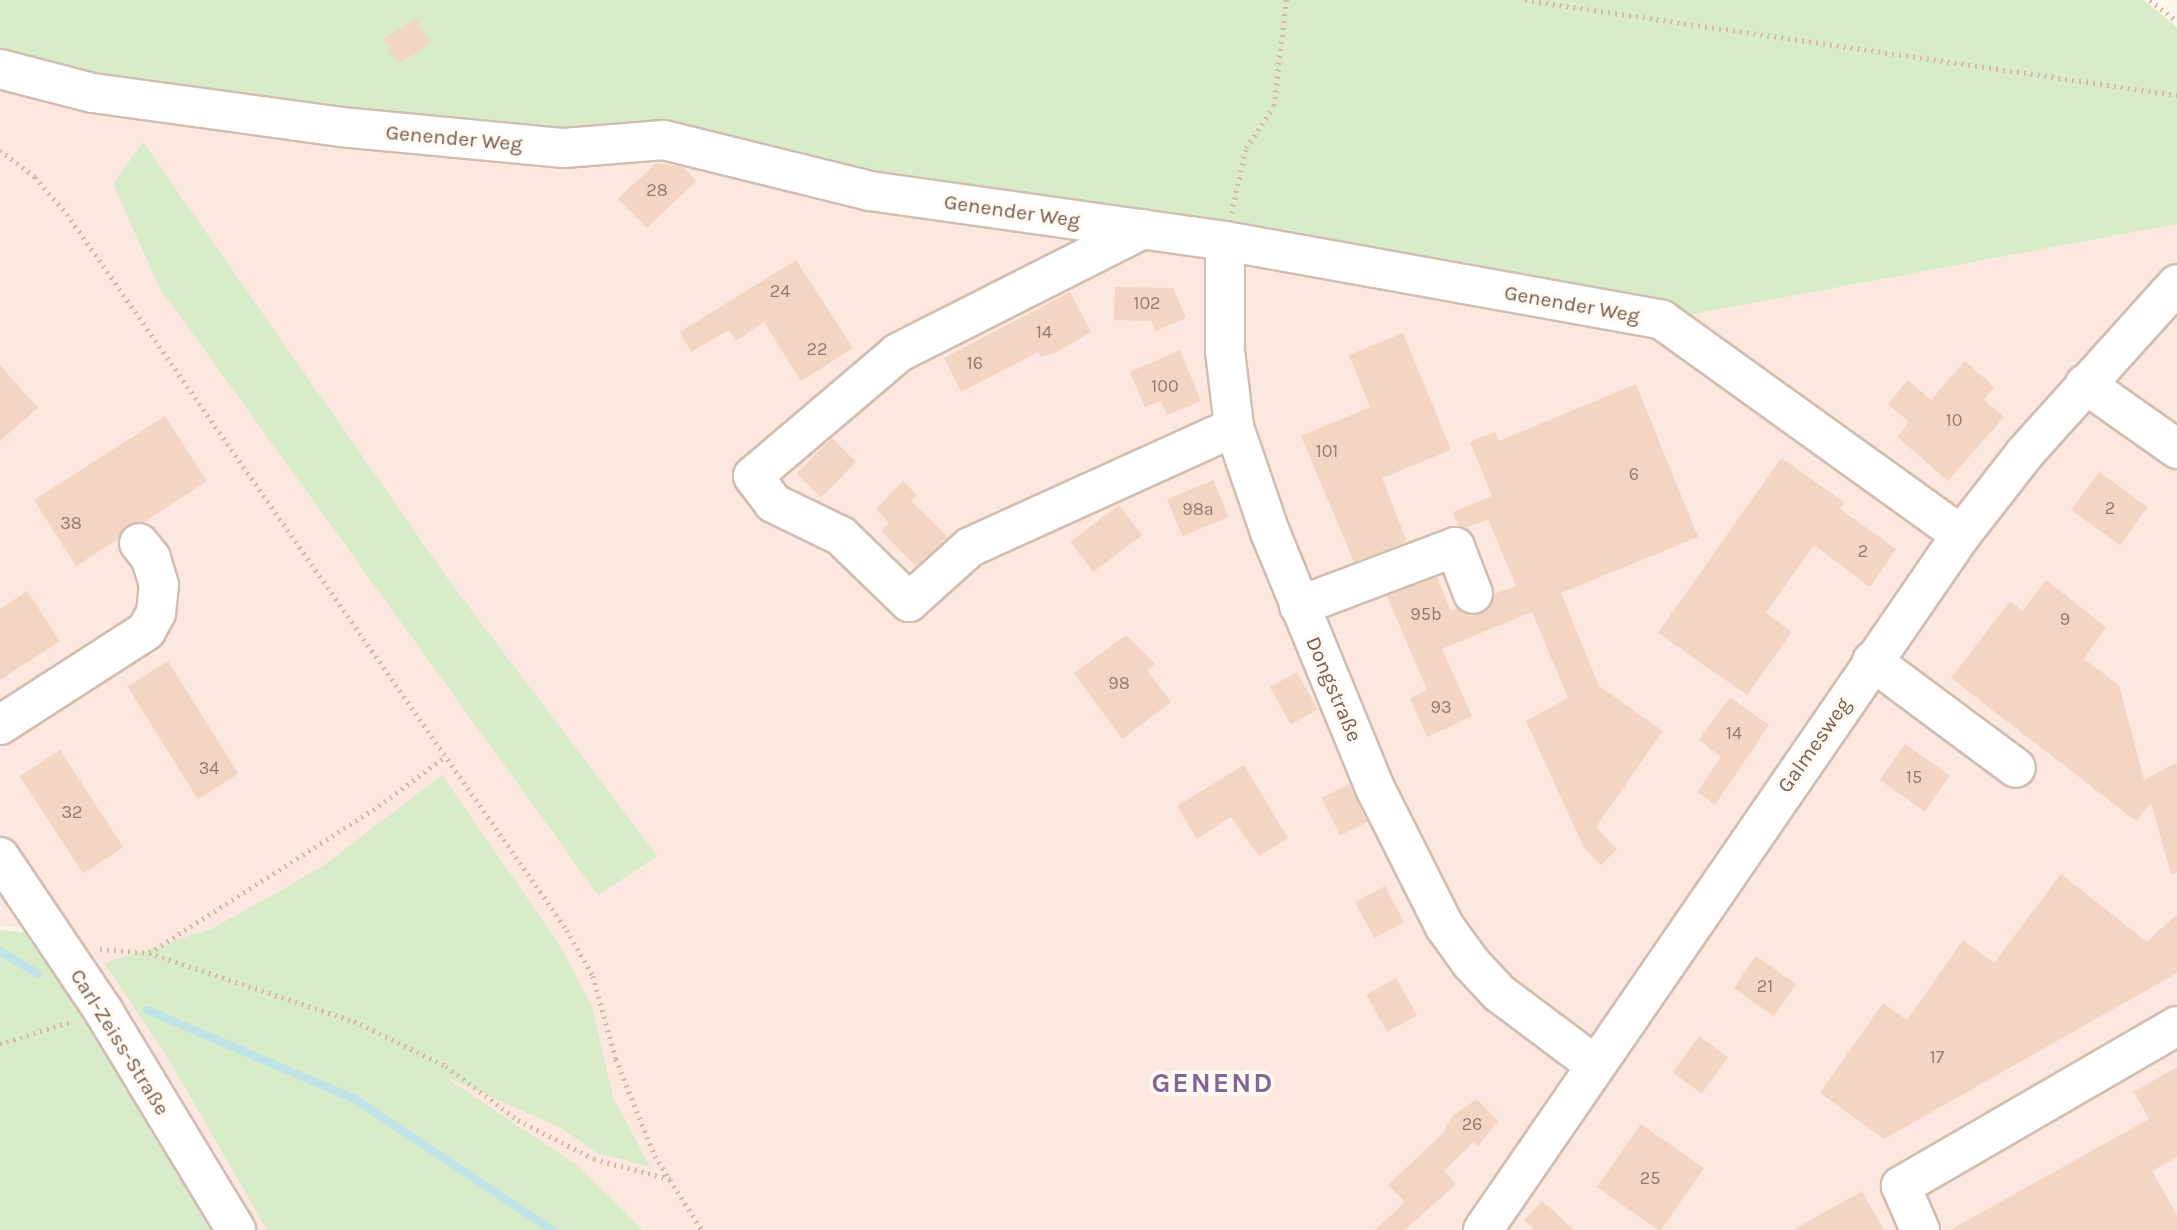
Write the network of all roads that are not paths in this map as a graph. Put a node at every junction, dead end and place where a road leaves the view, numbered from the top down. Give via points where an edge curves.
1 (0, 69) edge
2 (1143, 229) junction
3 (1225, 241) junction
4 (2177, 284) edge
5 (2085, 384) junction
6 (1234, 427) junction
7 (2177, 449) edge
8 (1961, 535) junction
9 (139, 543) dead end
10 (1473, 594) dead end
11 (1299, 606) junction
12 (1872, 661) junction
13 (0, 726) edge
14 (2016, 768) dead end
15 (0, 857) edge
16 (2177, 1026) edge
17 (1594, 1065) junction
18 (236, 1230) edge
19 (1483, 1230) edge
20 (1920, 1230) edge

1 - 2 street, Genender Weg via 93,93 341,127 564,148 664,140 870,191
2 - 3 street, Genender Weg
2 - 6 street via 898,353 753,476 773,503 841,536 909,602 970,547
3 - 6 street, Dongstraße via 1225,351
3 - 8 street, Genender Weg via 1662,320
4 - 5 street, Galmesweg
5 - 7 street
5 - 8 street, Galmesweg
6 - 11 street, Dongstraße
8 - 12 street, Galmesweg
9 - 13 street via 159,585 156,613 146,631
10 - 11 street via 1455,547
11 - 17 street, Dongstraße via 1376,790 1445,927 1499,993
12 - 14 street
12 - 17 street, Galmesweg
15 - 18 street, Carl-Zeiss-Straße via 104,1012
16 - 20 street via 1901,1186
17 - 19 street, Galmesweg

